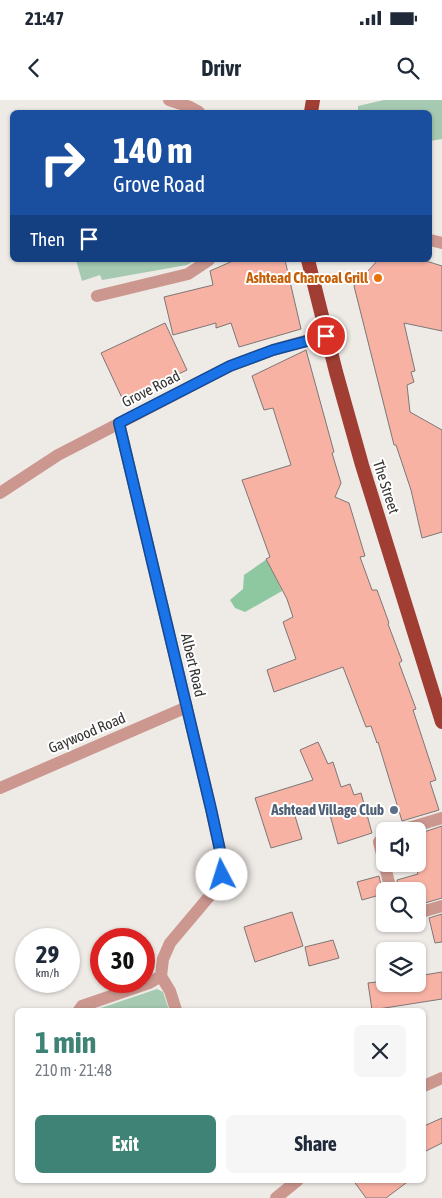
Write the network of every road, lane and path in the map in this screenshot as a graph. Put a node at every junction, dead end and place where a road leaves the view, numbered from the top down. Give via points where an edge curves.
1 (169, 100) edge
2 (195, 110) edge
3 (206, 262) edge
4 (308, 262) edge
5 (97, 296) dead end
6 (326, 336) junction
7 (119, 423) junction
8 (0, 493) edge
9 (439, 703) edge
10 (187, 708) junction
11 (442, 722) edge
12 (0, 788) edge
13 (442, 818) edge
14 (426, 823) edge
15 (442, 906) edge
16 (426, 911) edge
17 (161, 976) junction
18 (80, 1008) edge
19 (175, 1008) edge
20 (442, 1078) edge
21 (426, 1085) edge
22 (294, 1183) edge
23 (276, 1198) edge

1 - 2 street
3 - 5 street via 188,274
4 - 6 highway, The Street
6 - 7 street, Grove Road via 230,366
6 - 9 highway, The Street via 362,464
7 - 8 street, Grove Road via 58,455
7 - 10 street, Albert Road
9 - 11 highway, The Street
10 - 12 street, Gaywood Road
10 - 17 street, Albert Road via 223,864 222,875 218,886 170,943 163,959
13 - 14 street
15 - 16 street
17 - 18 street
17 - 19 street
20 - 21 street
22 - 23 street

